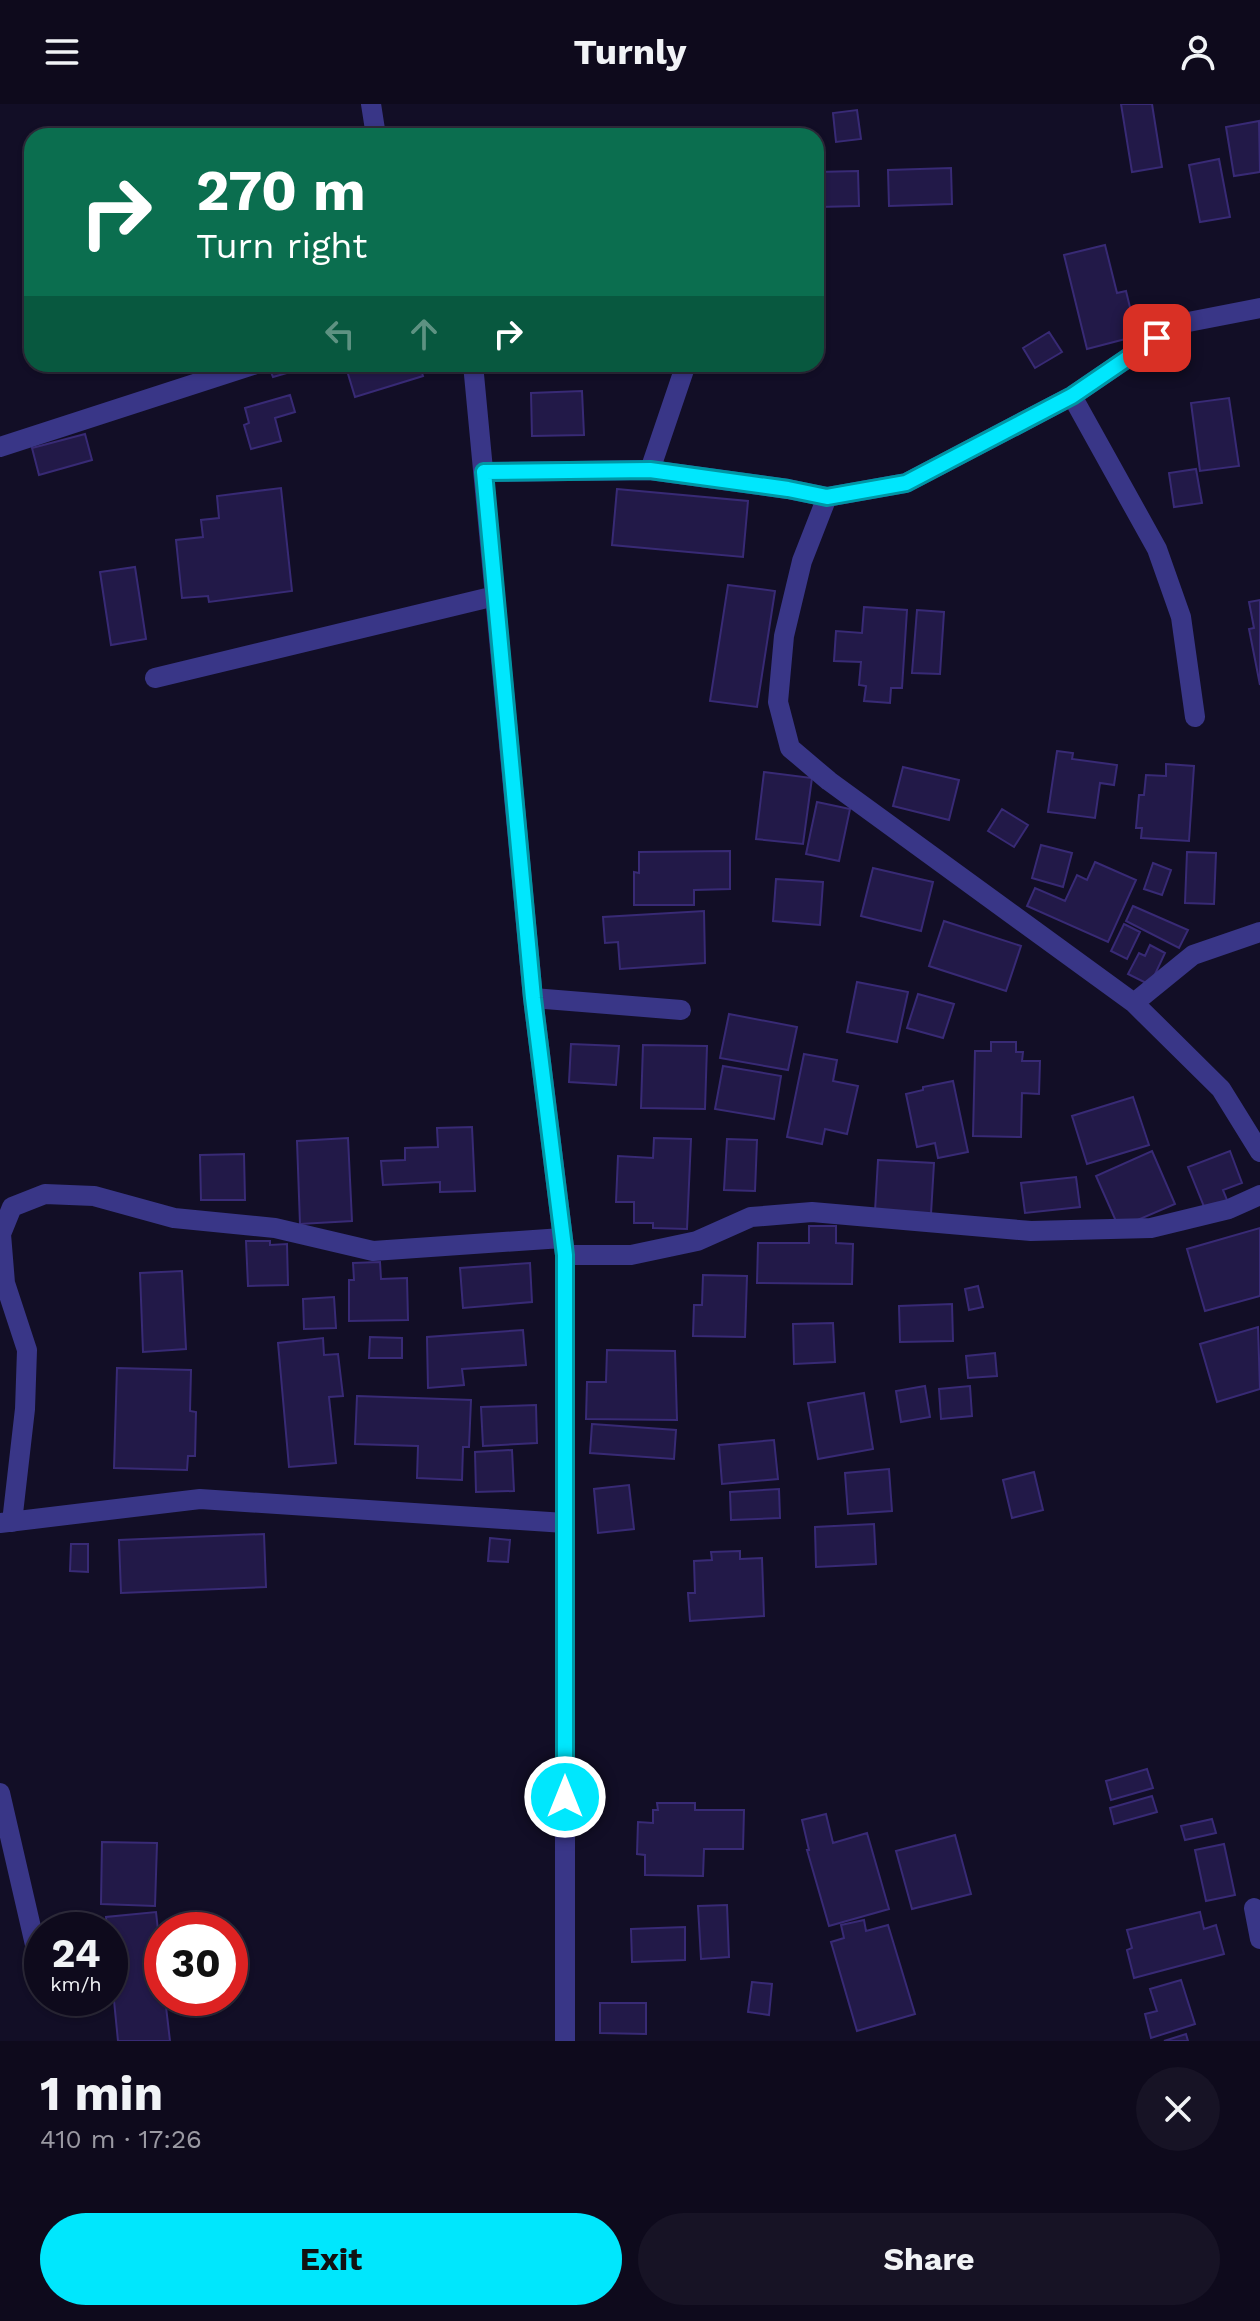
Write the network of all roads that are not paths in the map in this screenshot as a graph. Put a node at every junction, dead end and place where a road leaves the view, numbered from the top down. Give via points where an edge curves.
1 (371, 104) edge
2 (375, 128) edge
3 (1260, 308) edge
4 (231, 372) edge
5 (474, 372) edge
6 (683, 372) edge
7 (1072, 396) junction
8 (0, 447) edge
9 (650, 470) junction
10 (484, 472) junction
11 (827, 497) junction
12 (495, 596) junction
13 (155, 678) dead end
14 (1195, 717) dead end
15 (1260, 932) edge
16 (533, 998) junction
17 (1134, 1003) junction
18 (681, 1010) dead end
19 (1260, 1152) edge
20 (1260, 1195) edge
21 (563, 1247) junction
22 (6, 1523) edge
23 (565, 1523) junction
24 (0, 1793) edge
25 (1254, 1908) dead end
26 (27, 1912) edge
27 (1260, 1939) edge
28 (565, 2041) edge

1 - 2 street
3 - 7 street via 1178,324
4 - 8 street
5 - 10 street
6 - 9 street
7 - 11 street via 906,483
7 - 14 street via 1157,549 1181,617
9 - 10 street
9 - 11 street
10 - 12 street
11 - 17 street via 802,561 784,636 778,702 790,748
12 - 13 street
12 - 16 street
15 - 17 street via 1193,955
16 - 18 street
16 - 21 street
17 - 19 street via 1221,1089
20 - 21 street via 1229,1209 1151,1228 1031,1231 812,1212 751,1217 697,1241 631,1255
21 - 22 street via 373,1251 275,1228 174,1218 94,1196 45,1194 12,1207 1,1234 5,1283 27,1350 25,1409
21 - 23 street
22 - 23 street via 200,1499
23 - 28 street
24 - 26 street
25 - 27 street

